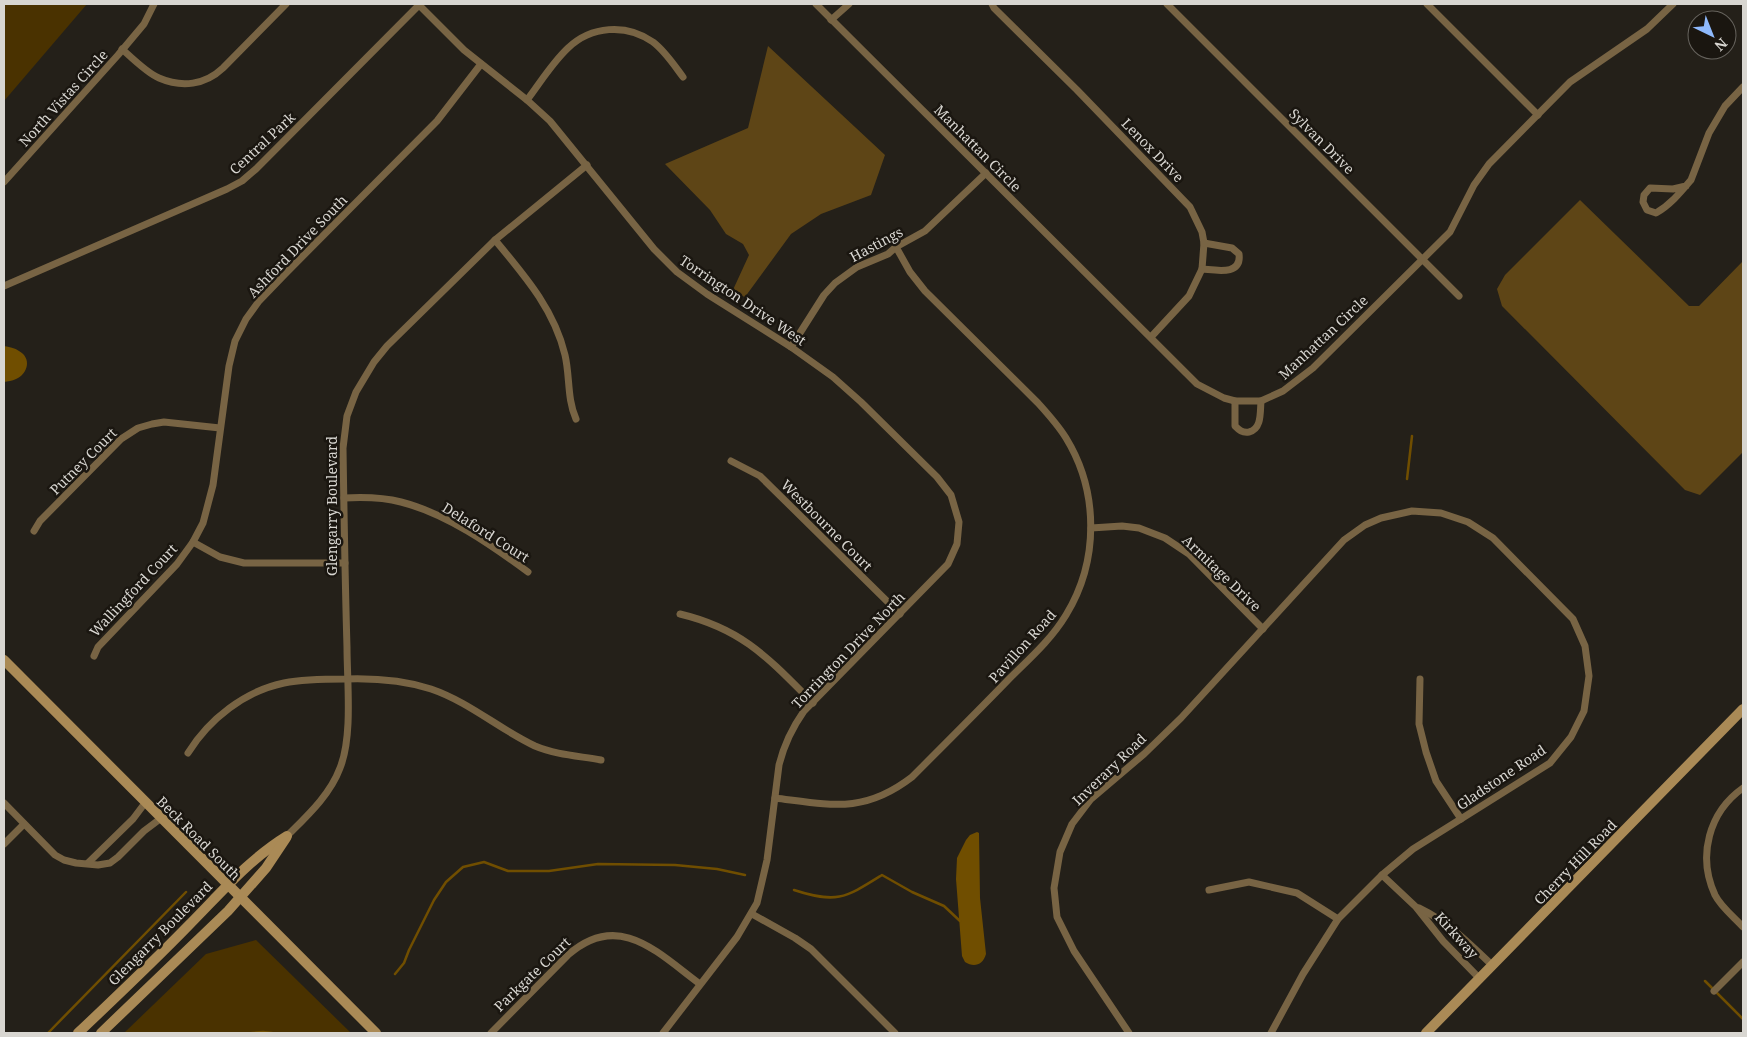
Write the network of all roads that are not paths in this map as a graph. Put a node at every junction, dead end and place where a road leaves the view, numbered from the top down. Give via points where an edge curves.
1 (154, 4) edge
2 (272, 4) edge
3 (286, 4) edge
4 (418, 4) edge
5 (816, 4) edge
6 (849, 4) edge
7 (992, 4) edge
8 (1167, 4) edge
9 (1427, 4) edge
10 (1673, 4) edge
11 (278, 12) junction
12 (832, 20) junction
13 (122, 49) junction
14 (481, 64) junction
15 (683, 77) dead end
16 (1743, 87) edge
17 (527, 100) junction
18 (1538, 115) junction
19 (586, 166) junction
20 (986, 173) junction
21 (4, 182) edge
22 (1686, 186) junction
23 (495, 240) junction
24 (1204, 243) junction
25 (896, 247) junction
26 (1422, 258) junction
27 (1202, 268) junction
28 (4, 286) edge
29 (1459, 296) dead end
30 (1151, 337) junction
31 (791, 347) junction
32 (1235, 401) junction
33 (1261, 401) junction
34 (576, 419) dead end
35 (220, 428) junction
36 (731, 461) dead end
37 (344, 498) junction
38 (1381, 518) joint
39 (1091, 528) junction
40 (34, 531) dead end
41 (959, 532) joint
42 (193, 542) junction
43 (345, 563) junction
44 (528, 572) dead end
45 (680, 614) dead end
46 (900, 614) junction
47 (1262, 629) junction
48 (94, 656) dead end
49 (4, 660) edge
50 (347, 679) junction
51 (1420, 679) dead end
52 (813, 703) junction
53 (1743, 710) edge
54 (188, 753) dead end
55 (601, 760) dead end
56 (1743, 788) edge
57 (775, 798) junction
58 (145, 803) junction
59 (4, 804) edge
60 (160, 819) junction
61 (1461, 819) junction
62 (24, 824) junction
63 (287, 836) junction
64 (4, 844) edge
65 (88, 863) junction
66 (1382, 875) junction
67 (227, 885) junction
68 (1209, 890) dead end
69 (240, 898) junction
70 (1416, 907) junction
71 (752, 914) junction
72 (1338, 919) junction
73 (1743, 927) edge
74 (1743, 962) edge
75 (1493, 966) junction
76 (1480, 979) junction
77 (700, 984) junction
78 (1714, 991) dead end
79 (78, 1033) edge
80 (102, 1033) edge
81 (376, 1033) edge
82 (491, 1033) edge
83 (663, 1033) edge
84 (895, 1033) edge
85 (1129, 1033) edge
86 (1271, 1033) edge
87 (1426, 1033) edge

1 - 13 street via 144,24
2 - 11 street
3 - 11 street, North Vistas Circle
4 - 14 street, Torrington Drive West
4 - 28 street, Central Park via 242,181
5 - 12 street, Manhattan Circle
6 - 12 street
7 - 24 street, Lenox Drive via 1190,207
8 - 26 street, Sylvan Drive
9 - 18 street
10 - 18 street, Manhattan Circle via 1647,29 1570,82
11 - 13 street, North Vistas Circle via 216,75 201,82 175,83 157,78
12 - 20 street, Manhattan Circle
13 - 21 street, North Vistas Circle
14 - 17 street, Torrington Drive West
14 - 35 street, Ashford Drive South via 437,121 252,310 233,350
15 - 17 street via 661,49 644,36 625,30 605,29 572,44
16 - 22 street via 1721,110
17 - 19 street, Torrington Drive West
18 - 26 street, Manhattan Circle via 1489,164 1474,185 1450,232
19 - 23 street, Glengarry Boulevard
19 - 31 street, Torrington Drive West via 677,272
20 - 25 street, Hastings via 930,227
20 - 30 street, Manhattan Circle
22 - 22 street via 1656,213 1647,210 1642,202 1650,188
23 - 34 street via 534,288 551,317 565,354 571,408
23 - 37 street, Glengarry Boulevard via 387,346 362,379 350,405 344,430
24 - 27 street, Lenox Drive
24 - 27 street via 1232,248 1240,258 1231,270
25 - 31 street, Hastings via 888,254 857,267 836,283 824,295
25 - 39 street, Pavillon Road via 925,291 1060,429 1084,478
26 - 29 street, Sylvan Drive
26 - 33 street, Manhattan Circle via 1313,368 1283,392
27 - 30 street, Lenox Drive via 1189,296
30 - 32 street, Manhattan Circle via 1197,384
31 - 41 street, Torrington Drive West via 834,377 937,477 955,502
32 - 33 street, Manhattan Circle
32 - 33 street via 1235,426 1245,433 1259,425
35 - 40 street, Putney Court via 164,422 138,428 121,439 40,521
35 - 42 street, Ashford Drive South via 210,500
36 - 46 street, Westbourne Court via 760,476
37 - 43 street, Glengarry Boulevard
37 - 44 street, Delaford Court via 384,499 420,508 469,533
38 - 47 street, Armitage Drive via 1344,540
38 - 61 street, Gladstone Road via 1412,511 1441,513 1468,522 1493,538 1573,619 1585,646 1589,676 1584,711 1572,737 1550,763
39 - 47 street, Armitage Drive via 1139,528 1165,538 1189,554
39 - 57 street, Pavillon Road via 1082,580 1072,606 1059,626 912,777 884,795 854,804 831,805
41 - 46 street, Torrington Drive North via 948,564
42 - 43 street via 220,557 244,563
42 - 48 street, Wallingford Court via 177,564 98,647
43 - 50 street, Glengarry Boulevard
45 - 52 street via 711,622 744,639 775,664
46 - 52 street, Torrington Drive North
47 - 85 street, Inverary Road via 1181,718 1091,799 1072,824 1060,852 1054,888 1057,917 1074,951
49 - 58 main road, Beck Road South
50 - 54 street via 283,683 248,696 218,717
50 - 55 street via 391,680 430,689 461,702 534,746 555,753
50 - 63 street, Glengarry Boulevard via 348,735 341,767 326,794
51 - 61 street via 1419,724 1426,752 1436,781
52 - 57 street, Torrington Drive North via 798,720 787,741 779,765
53 - 75 main road, Cherry Hill Road
56 - 73 street via 1717,815 1707,852 1716,896
57 - 71 street, Torrington Drive North via 763,881
58 - 60 main road, Beck Road South
58 - 65 street
59 - 62 street
60 - 65 street via 110,863
60 - 67 main road, Beck Road South
61 - 66 street, Gladstone Road via 1413,849
62 - 64 street
62 - 65 street via 55,855 70,862
63 - 67 main road, Glengarry Boulevard via 256,857
63 - 69 main road, Glengarry Boulevard via 266,868
66 - 70 street, Kirkway
66 - 72 street, Gladstone Road
67 - 69 main road, Beck Road South
67 - 79 main road, Glengarry Boulevard via 140,975
68 - 72 street via 1249,882 1298,893
69 - 80 main road, Glengarry Boulevard
69 - 81 main road, Beck Road South
70 - 75 street, Kirkway via 1457,932
70 - 76 street, Kirkway
71 - 77 street, Torrington Drive North
71 - 84 street via 811,949
72 - 86 street, Gladstone Road via 1302,974
74 - 78 street
75 - 76 main road, Cherry Hill Road
76 - 87 main road, Cherry Hill Road
77 - 82 street, Parkgate Court via 644,943 625,937 598,938 568,955
77 - 83 street, Torrington Drive North

